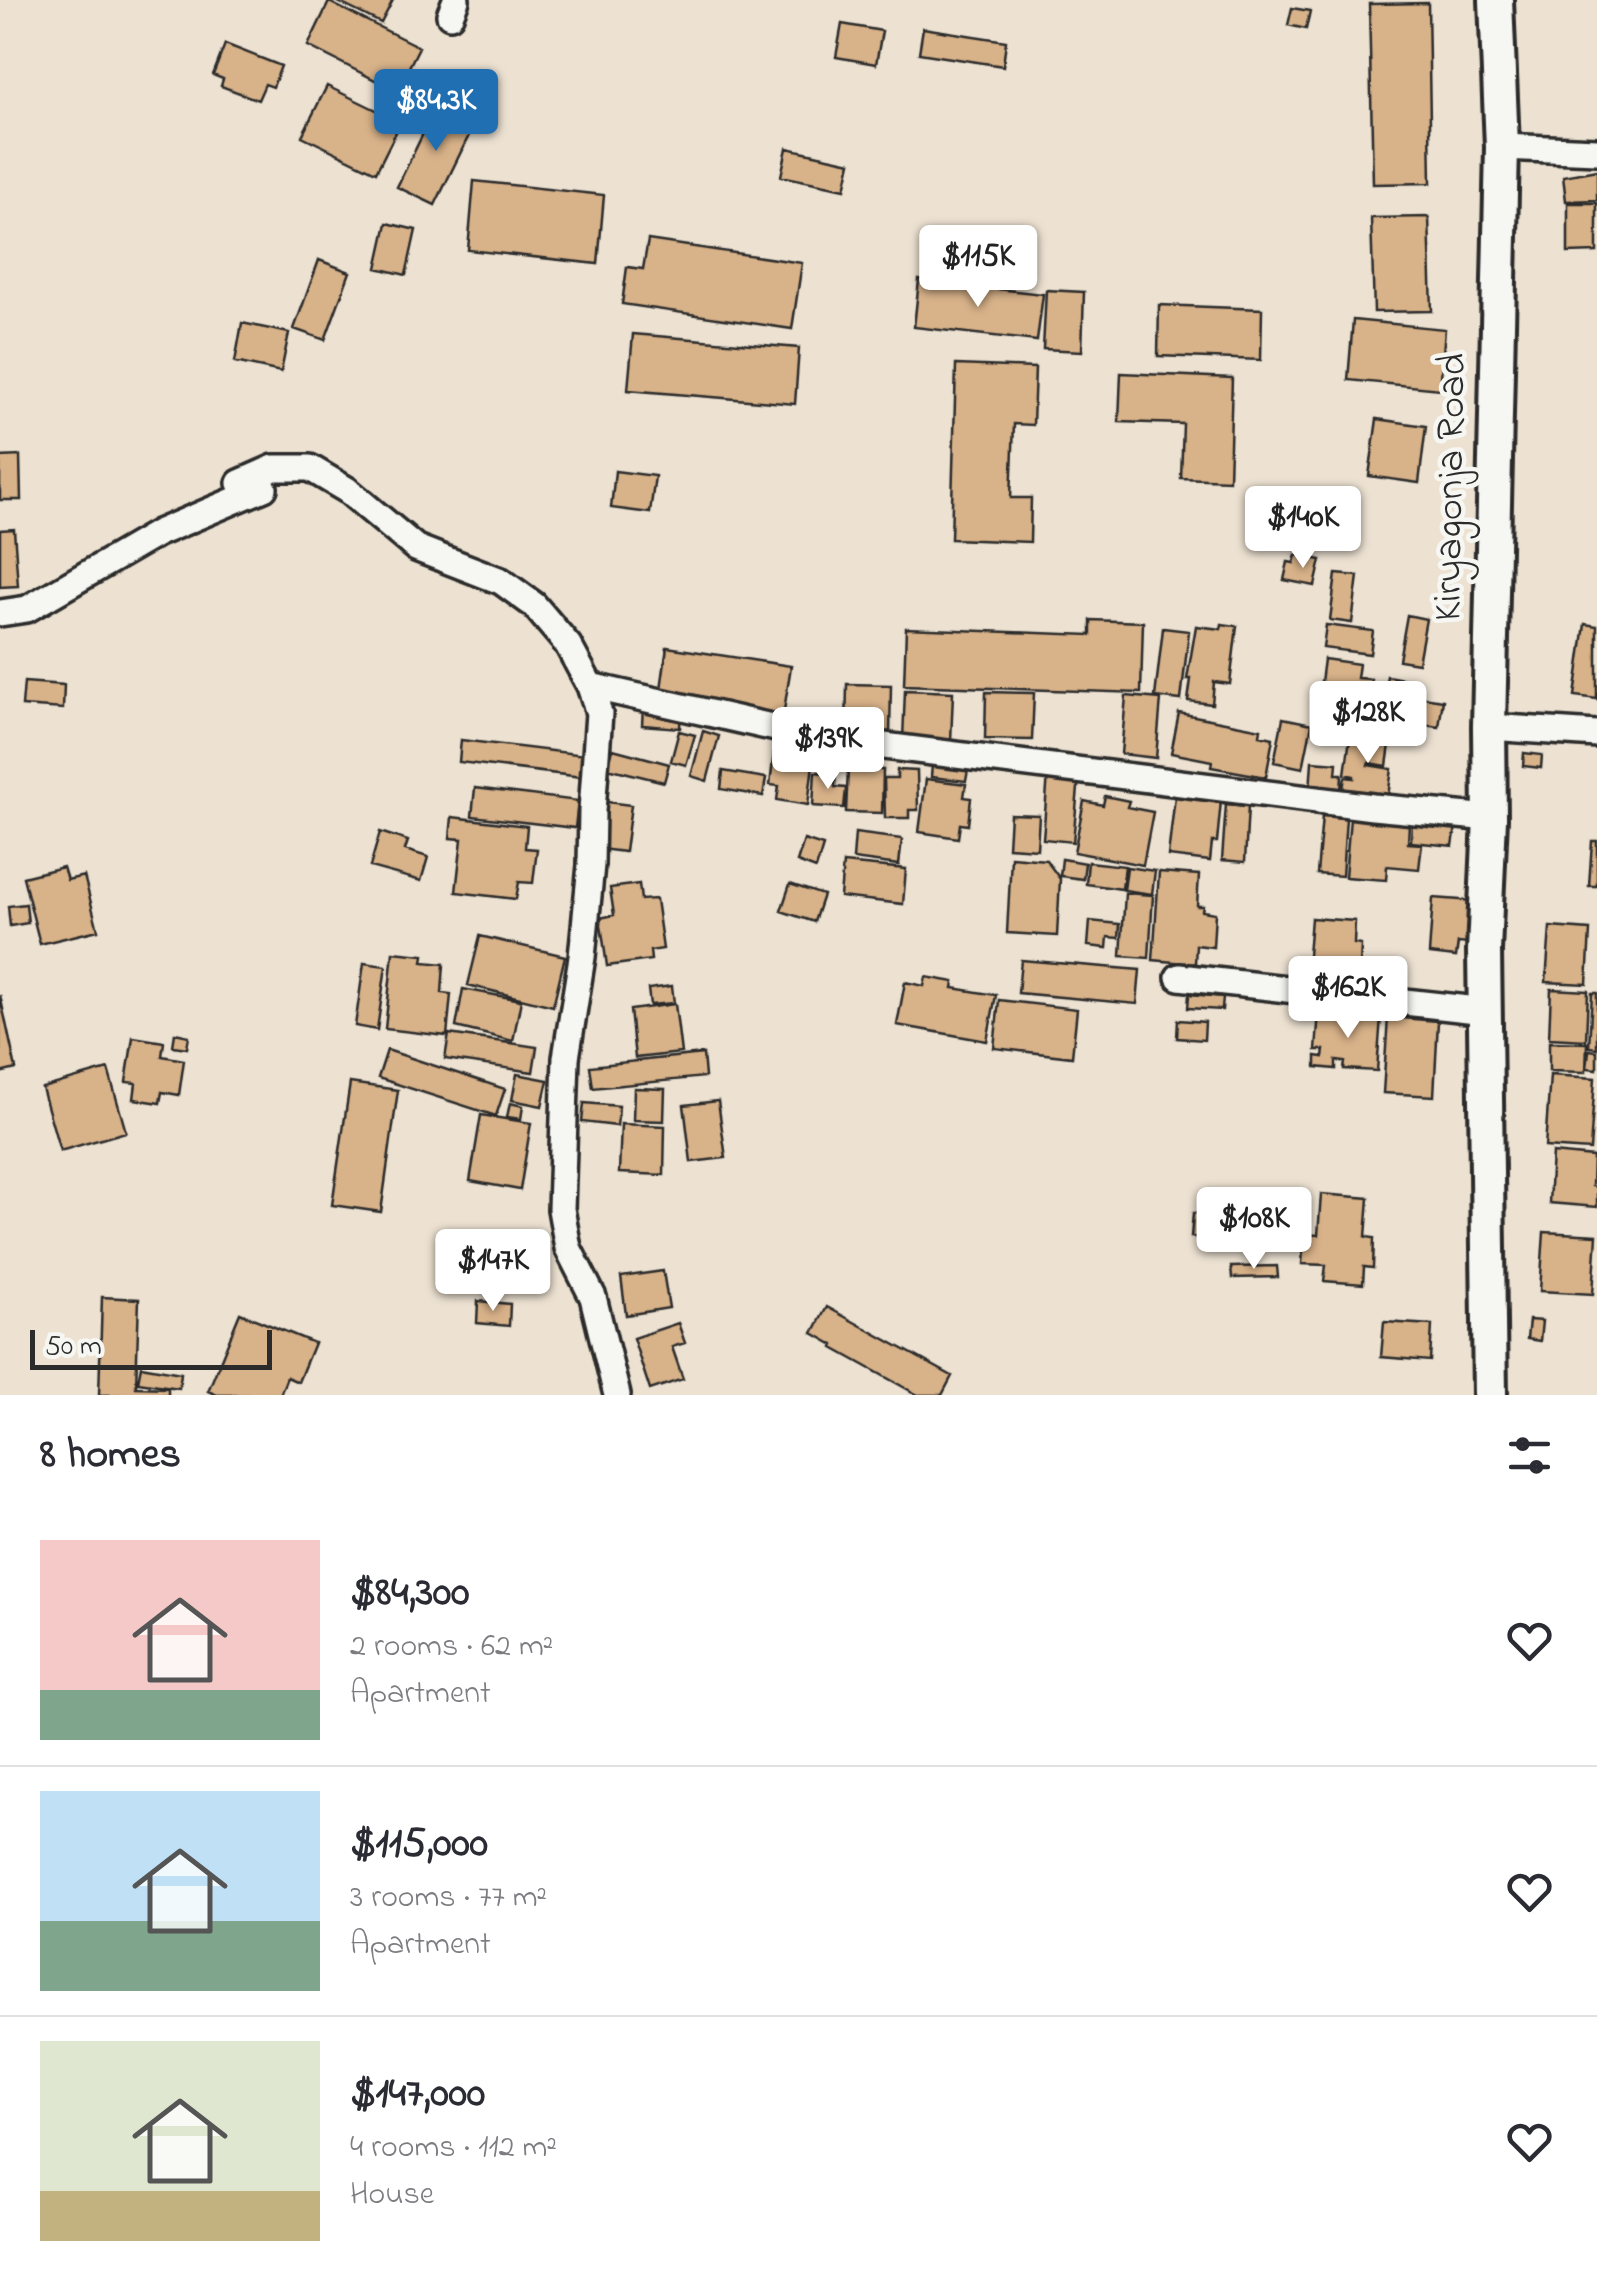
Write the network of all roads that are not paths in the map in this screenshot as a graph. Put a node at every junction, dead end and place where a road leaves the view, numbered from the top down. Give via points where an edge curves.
1 (1496, 0) edge
2 (1502, 146) junction
3 (1597, 151) edge
4 (310, 468) junction
5 (240, 483) dead end
6 (0, 613) edge
7 (590, 686) junction
8 (1490, 726) junction
9 (1597, 734) edge
10 (1490, 818) junction
11 (1179, 978) dead end
12 (1486, 1010) junction
13 (618, 1395) edge
14 (1490, 1395) edge

1 - 2 street, Kiryagonja Road
2 - 3 street
2 - 8 street, Kiryagonja Road
4 - 5 street via 274,468
4 - 6 street via 158,532 28,610
4 - 7 street via 416,548 502,582 534,605
7 - 10 street via 820,738
7 - 13 street via 600,713 591,865 566,1058 561,1209
8 - 9 street
8 - 10 street, Kiryagonja Road
10 - 12 street, Kiryagonja Road
11 - 12 street
12 - 14 street, Kiryagonja Road

